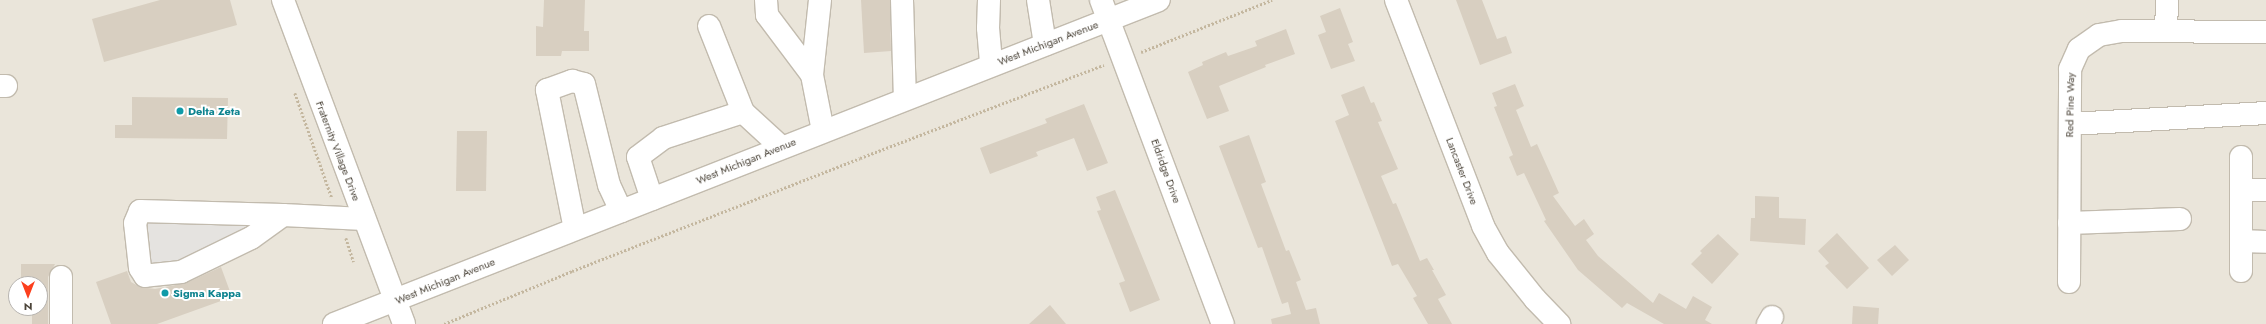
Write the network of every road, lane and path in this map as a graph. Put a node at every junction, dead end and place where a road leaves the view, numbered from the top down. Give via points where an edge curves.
1 (282, 0) edge
2 (766, 0) edge
3 (820, 0) edge
4 (902, 0) edge
5 (989, 0) edge
6 (1038, 0) edge
7 (1159, 0) edge
8 (1272, 0) edge
9 (1396, 0) edge
10 (2167, 0) edge
11 (1105, 9) edge
12 (709, 26) dead end
13 (2166, 32) junction
14 (2266, 32) edge
15 (1044, 44) junction
16 (1124, 58) junction
17 (991, 65) junction
18 (812, 75) junction
19 (293, 88) dead end
20 (905, 99) junction
21 (743, 112) junction
22 (2266, 113) edge
23 (2070, 124) junction
24 (823, 131) junction
25 (781, 147) junction
26 (2241, 157) dead end
27 (2242, 190) junction
28 (2266, 190) edge
29 (652, 199) junction
30 (621, 211) junction
31 (283, 215) junction
32 (339, 218) junction
33 (364, 219) junction
34 (2180, 219) dead end
35 (2069, 223) junction
36 (575, 229) junction
37 (2242, 241) junction
38 (2266, 242) edge
39 (354, 262) dead end
40 (2242, 271) dead end
41 (61, 277) dead end
42 (2068, 282) dead end
43 (396, 300) junction
44 (61, 324) edge
45 (334, 324) edge
46 (404, 324) edge
47 (444, 324) edge
48 (1223, 324) edge
49 (1559, 324) edge

1 - 33 street, Fraternity Village Drive
2 - 18 street via 767,15
3 - 18 street
4 - 20 street
5 - 17 street
6 - 15 street
7 - 11 street, West Michigan Avenue
8 - 16 path
9 - 49 street, Lancaster Drive via 1483,226 1498,253
10 - 13 street
11 - 15 street, West Michigan Avenue
11 - 16 street, Eldridge Drive
12 - 21 street
13 - 14 street, Red Pine Way
13 - 23 street, Red Pine Way via 2122,31 2099,35 2079,48 2070,69
15 - 17 street, West Michigan Avenue
16 - 47 path via 860,158
16 - 48 street, Eldridge Drive
17 - 20 street, West Michigan Avenue
18 - 24 street
19 - 32 path
20 - 24 street, West Michigan Avenue
21 - 25 street
21 - 29 street via 663,138 638,157
22 - 23 street
23 - 35 street, Red Pine Way
24 - 25 street, West Michigan Avenue
25 - 29 street, West Michigan Avenue
26 - 27 street
27 - 28 street
27 - 37 street
29 - 30 street, West Michigan Avenue
30 - 36 street, West Michigan Avenue
30 - 36 street via 609,185 584,84 572,81 547,90
31 - 31 street via 140,210 135,223 140,268 145,276 181,272 251,238
31 - 32 street
32 - 33 street
32 - 39 path
33 - 43 street, Fraternity Village Drive
34 - 35 street
35 - 42 street, Red Pine Way
36 - 43 street, West Michigan Avenue
37 - 38 street
37 - 40 street
41 - 44 street
43 - 45 street, West Michigan Avenue
43 - 46 street, Fraternity Village Drive

